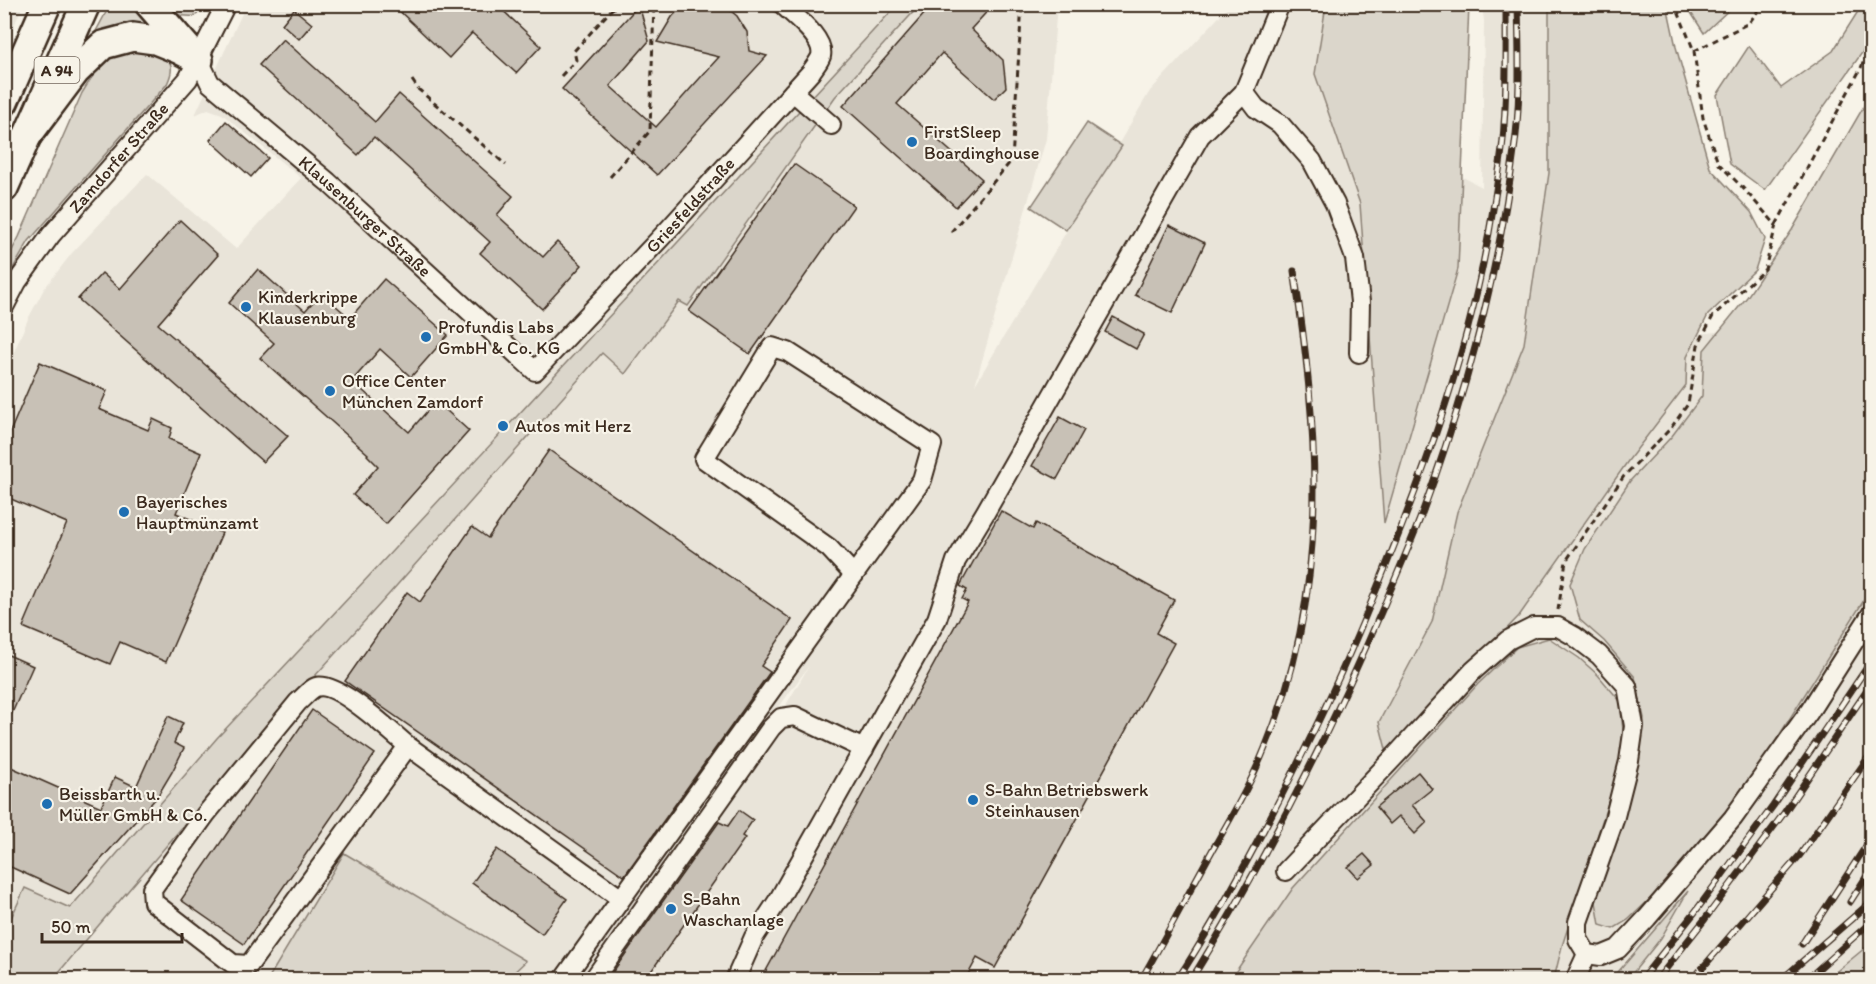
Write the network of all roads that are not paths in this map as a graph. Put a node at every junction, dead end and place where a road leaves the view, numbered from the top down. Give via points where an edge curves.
1 (31, 4) edge
2 (47, 4) edge
3 (86, 4) edge
4 (149, 4) edge
5 (226, 4) edge
6 (782, 4) edge
7 (1280, 4) edge
8 (29, 46) junction
9 (199, 60) junction
10 (793, 92) junction
11 (1244, 92) junction
12 (4, 102) edge
13 (831, 125) dead end
14 (28, 135) junction
15 (4, 188) edge
16 (4, 307) edge
17 (1359, 353) dead end
18 (535, 370) joint
19 (854, 575) junction
20 (1872, 613) edge
21 (408, 746) junction
22 (864, 749) junction
23 (1286, 871) dead end
24 (621, 898) junction
25 (1587, 954) junction
26 (563, 980) edge
27 (593, 980) edge
28 (735, 980) edge
29 (1575, 980) edge

1 - 8 highway
2 - 8 highway, A 94
3 - 14 highway, A 94
4 - 9 highway
5 - 9 street, Zamdorfer Straße
6 - 10 street, Griesfeldstraße via 822,47 820,58
7 - 11 street
8 - 12 highway, A 94
9 - 14 highway via 155,40 134,37 103,45 76,71
9 - 16 street, Zamdorfer Straße via 176,94 31,260
9 - 18 street, Klausenburger Straße via 210,83 328,182
10 - 13 street
10 - 18 street, Griesfeldstraße
11 - 17 street via 1256,108 1280,124 1312,161 1335,204 1355,258 1360,303
11 - 22 street via 1200,136 956,561 937,619
14 - 15 highway, A 94
19 - 19 street via 922,480 932,445 788,352 772,347 704,459 829,548
19 - 24 street
20 - 25 street via 1809,712 1733,818 1618,949 1601,956
21 - 21 street via 249,965 232,964 153,902 152,889 206,814 298,702 315,687 341,691
21 - 24 street
22 - 27 street via 795,716 781,718
22 - 28 street via 754,937
23 - 25 street via 1473,671 1508,640 1534,627 1558,627 1599,655 1627,686 1634,726 1614,820 1578,922 1578,939
24 - 26 street
25 - 29 street

